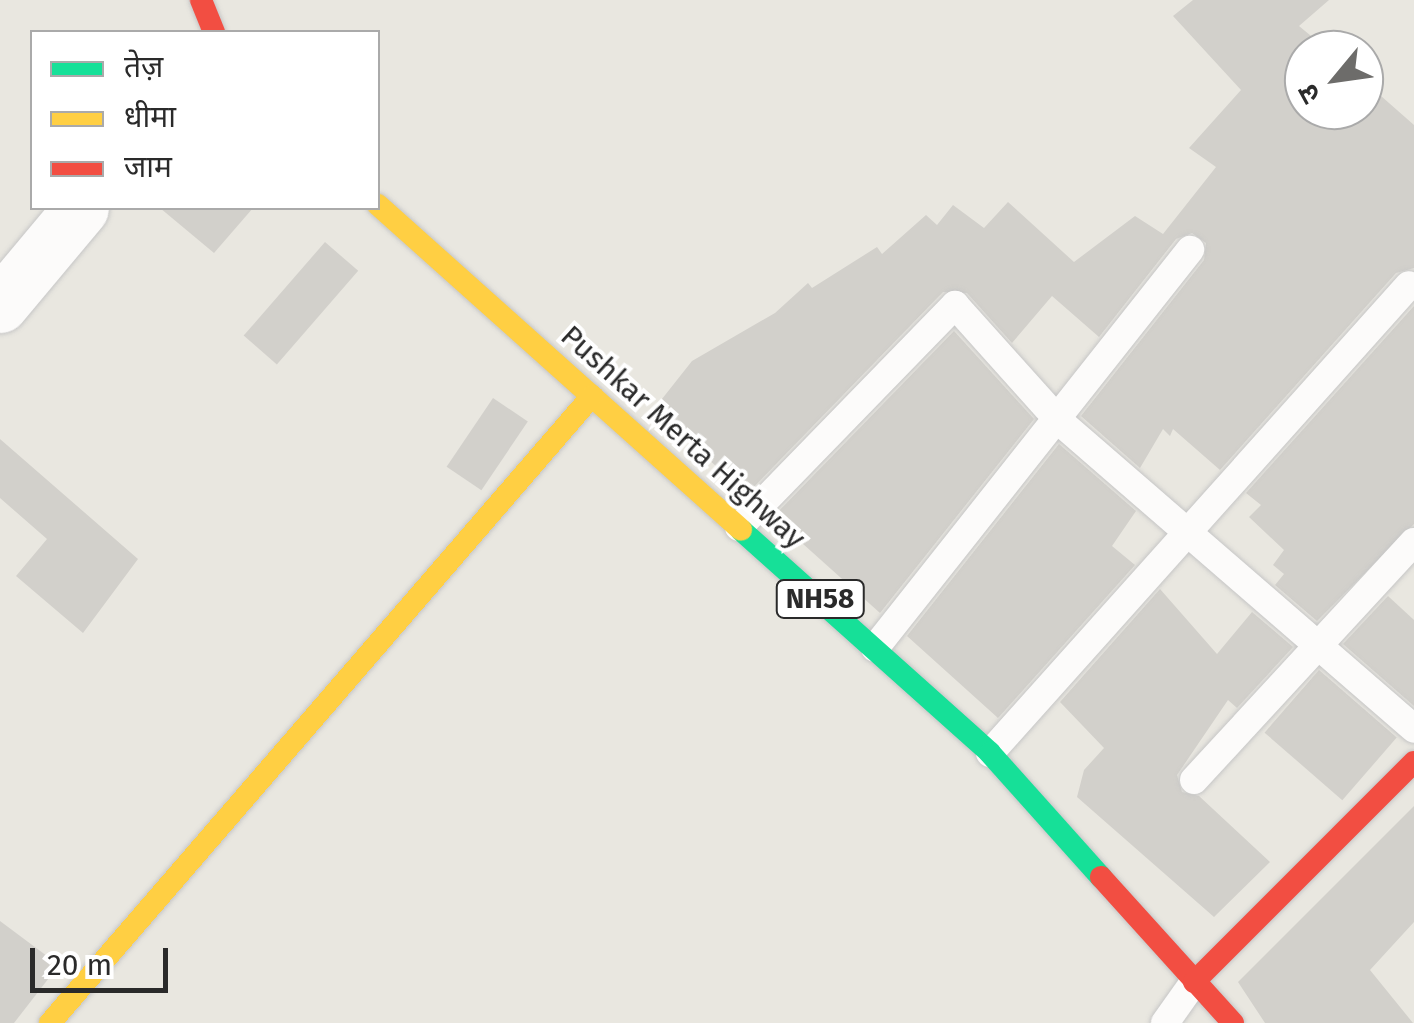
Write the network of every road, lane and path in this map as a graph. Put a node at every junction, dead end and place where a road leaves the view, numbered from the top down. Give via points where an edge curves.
1 (201, 0) edge
2 (213, 30) edge
3 (380, 207) edge
4 (79, 210) edge
5 (1190, 250) dead end
6 (1409, 285) dead end
7 (0, 305) edge
8 (592, 396) junction
9 (1059, 422) junction
10 (739, 527) junction
11 (1191, 536) junction
12 (1414, 542) edge
13 (1319, 646) junction
14 (875, 648) junction
15 (1414, 728) edge
16 (990, 754) junction
17 (1414, 762) edge
18 (1194, 780) dead end
19 (1194, 982) junction
20 (50, 1023) edge
21 (1165, 1023) edge
22 (1233, 1023) edge

1 - 2 main road
3 - 8 main road, Pushkar Merta Highway / NH58
4 - 7 street
5 - 9 lane
6 - 11 lane
8 - 10 main road, Pushkar Merta Highway / NH58
8 - 20 main road
9 - 10 lane via 955,304
9 - 11 lane
9 - 14 lane
10 - 14 main road, Pushkar Merta Highway / NH58
11 - 13 lane
11 - 16 lane
12 - 13 lane
13 - 15 lane
13 - 18 lane
14 - 16 main road, Pushkar Merta Highway / NH58
16 - 19 main road, Pushkar Merta Highway / NH58
17 - 19 main road
19 - 21 lane
19 - 22 main road, Pushkar Merta Highway / NH58

